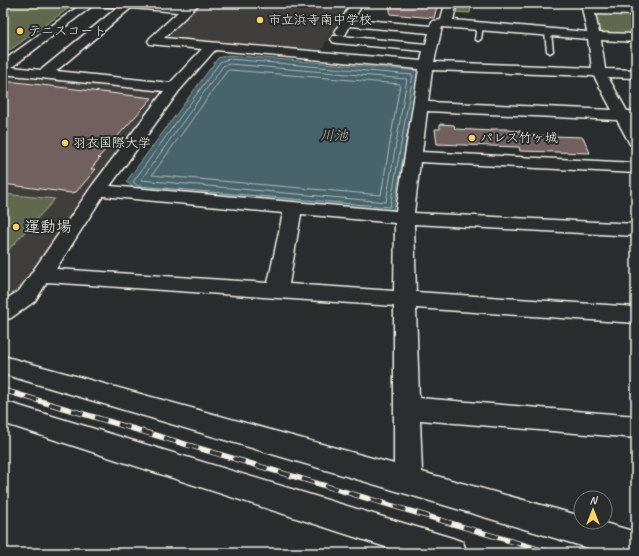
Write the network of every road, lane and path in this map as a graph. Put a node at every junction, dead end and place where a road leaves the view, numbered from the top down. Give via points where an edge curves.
1 (90, 3) edge
2 (102, 3) edge
3 (357, 3) edge
4 (451, 3) edge
5 (128, 5) junction
6 (191, 6) edge
7 (587, 7) edge
8 (636, 12) edge
9 (347, 22) junction
10 (440, 26) junction
11 (480, 26) junction
12 (548, 32) junction
13 (594, 36) junction
14 (636, 38) edge
15 (337, 39) junction
16 (478, 39) dead end
17 (211, 46) junction
18 (430, 48) junction
19 (550, 51) dead end
20 (327, 56) junction
21 (426, 66) junction
22 (3, 68) edge
23 (599, 73) junction
24 (636, 74) edge
25 (43, 75) junction
26 (174, 88) junction
27 (421, 106) junction
28 (629, 115) edge
29 (636, 140) edge
30 (413, 157) junction
31 (636, 168) edge
32 (98, 190) junction
33 (293, 209) junction
34 (404, 218) junction
35 (636, 230) edge
36 (42, 275) junction
37 (277, 291) junction
38 (406, 300) junction
39 (3, 312) edge
40 (636, 314) edge
41 (3, 365) edge
42 (407, 408) junction
43 (3, 412) edge
44 (636, 427) edge
45 (408, 482) junction
46 (604, 545) edge
47 (636, 547) edge
48 (452, 553) edge

1 - 22 street
2 - 5 street
3 - 9 street
4 - 10 street
5 - 6 street
5 - 25 street
6 - 17 street via 154,41
7 - 8 street
7 - 13 street
9 - 10 street
9 - 15 street
10 - 11 street
10 - 18 street
11 - 12 street
11 - 16 lane
12 - 13 street
12 - 19 lane
13 - 14 street
13 - 23 street
15 - 18 street
15 - 20 street
17 - 20 street
17 - 26 street
18 - 21 street
20 - 21 street
21 - 23 street
21 - 27 street
22 - 25 street
23 - 24 street
23 - 28 street
25 - 26 street
26 - 32 street
27 - 28 street
27 - 30 street
28 - 29 street
30 - 31 street
30 - 34 street
32 - 33 street
32 - 36 street
33 - 34 street
33 - 37 street
34 - 35 street
34 - 38 street
36 - 37 street
36 - 39 street via 27,296
37 - 38 street
38 - 40 street
38 - 42 street
41 - 45 street
42 - 44 street
42 - 45 street
43 - 48 street
45 - 46 street
46 - 47 street

